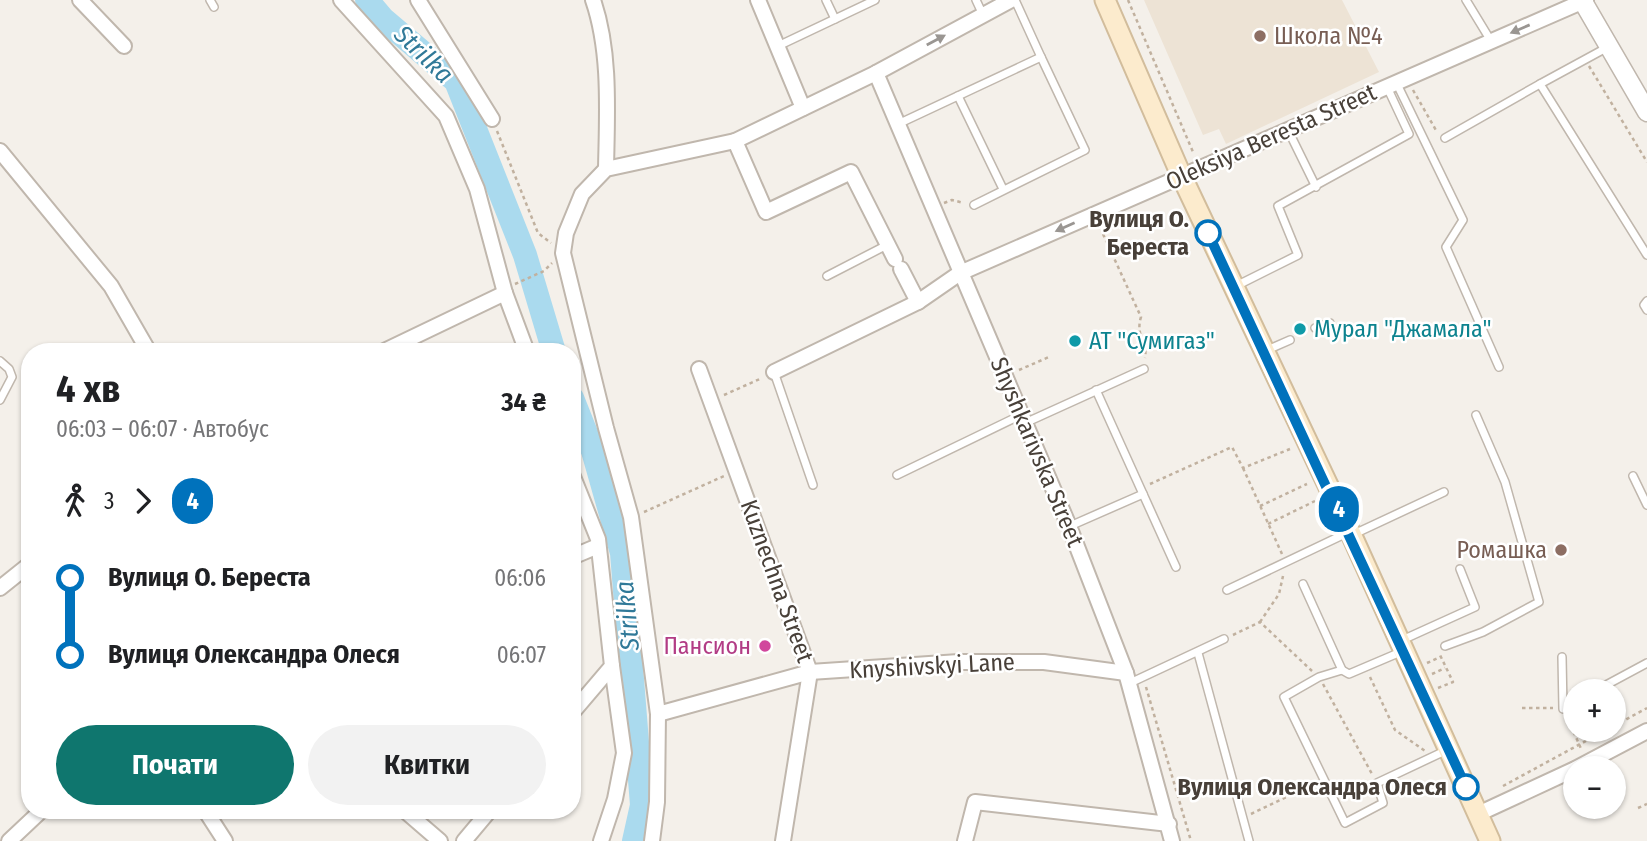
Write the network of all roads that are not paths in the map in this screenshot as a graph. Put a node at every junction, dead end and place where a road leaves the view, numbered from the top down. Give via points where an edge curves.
1 (80, 0) edge
2 (341, 0) edge
3 (418, 0) edge
4 (593, 0) edge
5 (758, 0) edge
6 (826, 0) edge
7 (875, 0) edge
8 (976, 0) edge
9 (1013, 0) edge
10 (1105, 0) edge
11 (1466, 0) edge
12 (1584, 0) edge
13 (983, 15) junction
14 (835, 19) junction
15 (1491, 41) junction
16 (124, 46) dead end
17 (777, 46) junction
18 (1608, 47) junction
19 (1041, 57) junction
20 (876, 73) junction
21 (1397, 82) junction
22 (1540, 85) junction
23 (958, 96) junction
24 (803, 108) junction
25 (1647, 113) edge
26 (492, 119) road end
27 (898, 124) junction
28 (1287, 130) junction
29 (1445, 138) road end
30 (735, 141) junction
31 (0, 151) edge
32 (606, 169) junction
33 (1181, 175) junction
34 (1316, 187) junction
35 (1003, 190) junction
36 (974, 205) road end
37 (888, 245) junction
38 (1647, 255) edge
39 (960, 274) junction
40 (827, 276) dead end
41 (1234, 287) junction
42 (505, 293) junction
43 (918, 302) junction
44 (1647, 302) edge
45 (1647, 310) edge
46 (1330, 323) dead end
47 (1315, 328) dead end
48 (1290, 340) dead end
49 (144, 343) edge
50 (401, 343) edge
51 (524, 343) edge
52 (1264, 351) junction
53 (0, 361) edge
54 (1499, 367) dead end
55 (699, 369) dead end
56 (1142, 370) road end
57 (774, 372) joint
58 (1096, 390) junction
59 (0, 400) edge
60 (1476, 415) dead end
61 (1023, 419) junction
62 (897, 475) dead end
63 (1633, 476) dead end
64 (813, 485) dead end
65 (1142, 491) junction
66 (1444, 492) dead end
67 (581, 499) edge
68 (1647, 505) edge
69 (1069, 526) junction
70 (1351, 533) junction
71 (598, 546) junction
72 (581, 553) edge
73 (1176, 567) dead end
74 (1460, 569) dead end
75 (21, 571) edge
76 (1303, 584) dead end
77 (0, 588) edge
78 (1227, 590) dead end
79 (1224, 639) dead end
80 (1402, 646) junction
81 (1446, 646) road end
82 (1198, 653) junction
83 (1562, 657) dead end
84 (1647, 663) edge
85 (612, 666) junction
86 (1342, 670) junction
87 (810, 672) junction
88 (1133, 678) junction
89 (1617, 679) edge
90 (581, 702) edge
91 (1563, 709) edge
92 (658, 714) junction
93 (1647, 731) edge
94 (1449, 749) junction
95 (1600, 756) edge
96 (1563, 774) edge
97 (1478, 814) junction
98 (32, 819) edge
99 (211, 819) edge
100 (414, 819) edge
101 (482, 819) edge
102 (1169, 824) junction
103 (9, 841) edge
104 (225, 841) edge
105 (440, 841) edge
106 (464, 841) edge
107 (601, 841) edge
108 (652, 841) edge
109 (783, 841) edge
110 (965, 841) edge
111 (1172, 841) edge
112 (1249, 841) edge
113 (1490, 841) edge

1 - 16 street
2 - 42 street via 446,117 477,189
3 - 26 street
4 - 32 street via 606,79
5 - 17 street
6 - 14 lane
7 - 14 lane
8 - 13 lane
9 - 13 street
9 - 19 lane
10 - 33 main road
11 - 15 lane
12 -> 15 street, Oleksiya Beresta Street
12 - 18 street
20 -> 13 street
14 - 17 lane
15 - 21 street, Oleksiya Beresta Street
17 - 24 street
18 - 22 lane
18 - 25 street
19 - 23 lane
19 - 35 lane via 1085,150
20 - 24 street
20 - 27 street, Shyshkarivska Street
21 - 28 street, Oleksiya Beresta Street
21 - 34 lane via 1409,134
21 - 54 lane via 1463,220 1446,247
22 - 29 lane
22 - 38 lane
23 - 27 lane
23 - 35 lane
24 - 30 street
27 - 39 street, Shyshkarivska Street
28 - 33 street, Oleksiya Beresta Street
28 - 34 lane
30 - 32 street
30 - 37 street via 766,212 851,172
31 - 49 street via 111,286
32 - 92 street via 582,194 563,253 631,517
33 -> 39 street, Oleksiya Beresta Street
33 - 41 main road
34 - 41 lane via 1278,206 1298,255
35 - 36 lane
37 - 40 lane
37 - 43 street
39 - 43 street
39 - 61 street, Shyshkarivska Street
41 - 52 main road
42 - 50 street
42 - 51 street
43 - 57 street
44 - 45 lane
46 - 47 lane
48 - 52 lane
52 - 70 main road
53 - 59 lane via 12,377
55 - 87 street, Kuznechna Street
56 - 58 lane
57 - 64 lane
58 - 61 lane
58 - 65 lane
60 - 81 lane via 1505,482 1539,602
61 - 62 lane
61 - 69 street, Shyshkarivska Street
63 - 68 lane
65 - 69 lane
65 - 73 lane
66 - 70 lane
67 - 71 street
69 - 88 street, Shyshkarivska Street
70 - 78 lane
70 - 80 main road
71 - 72 street
71 - 85 street
74 - 80 lane via 1475,607
75 - 77 street
76 - 86 lane
79 - 82 lane
80 - 86 lane via 1366,669 1349,674
80 - 94 main road
82 - 88 lane
82 - 112 lane
83 - 91 lane
84 - 89 lane
85 - 90 street
85 - 107 street via 624,753
86 - 94 lane via 1283,697 1345,823 1384,803 1377,783
87 - 88 street, Knyshivskyi Lane via 1044,662
87 - 92 street, Knyshivskyi Lane
87 - 109 street, Kuznechna Street
88 - 102 street, Shyshkarivska Street
92 - 108 street
93 - 95 street
94 - 97 main road
96 - 97 street
97 - 113 main road
98 - 103 street
99 - 104 street
100 - 105 street
101 - 106 street
102 - 110 street via 975,802
102 - 111 street, Shyshkarivska Street

